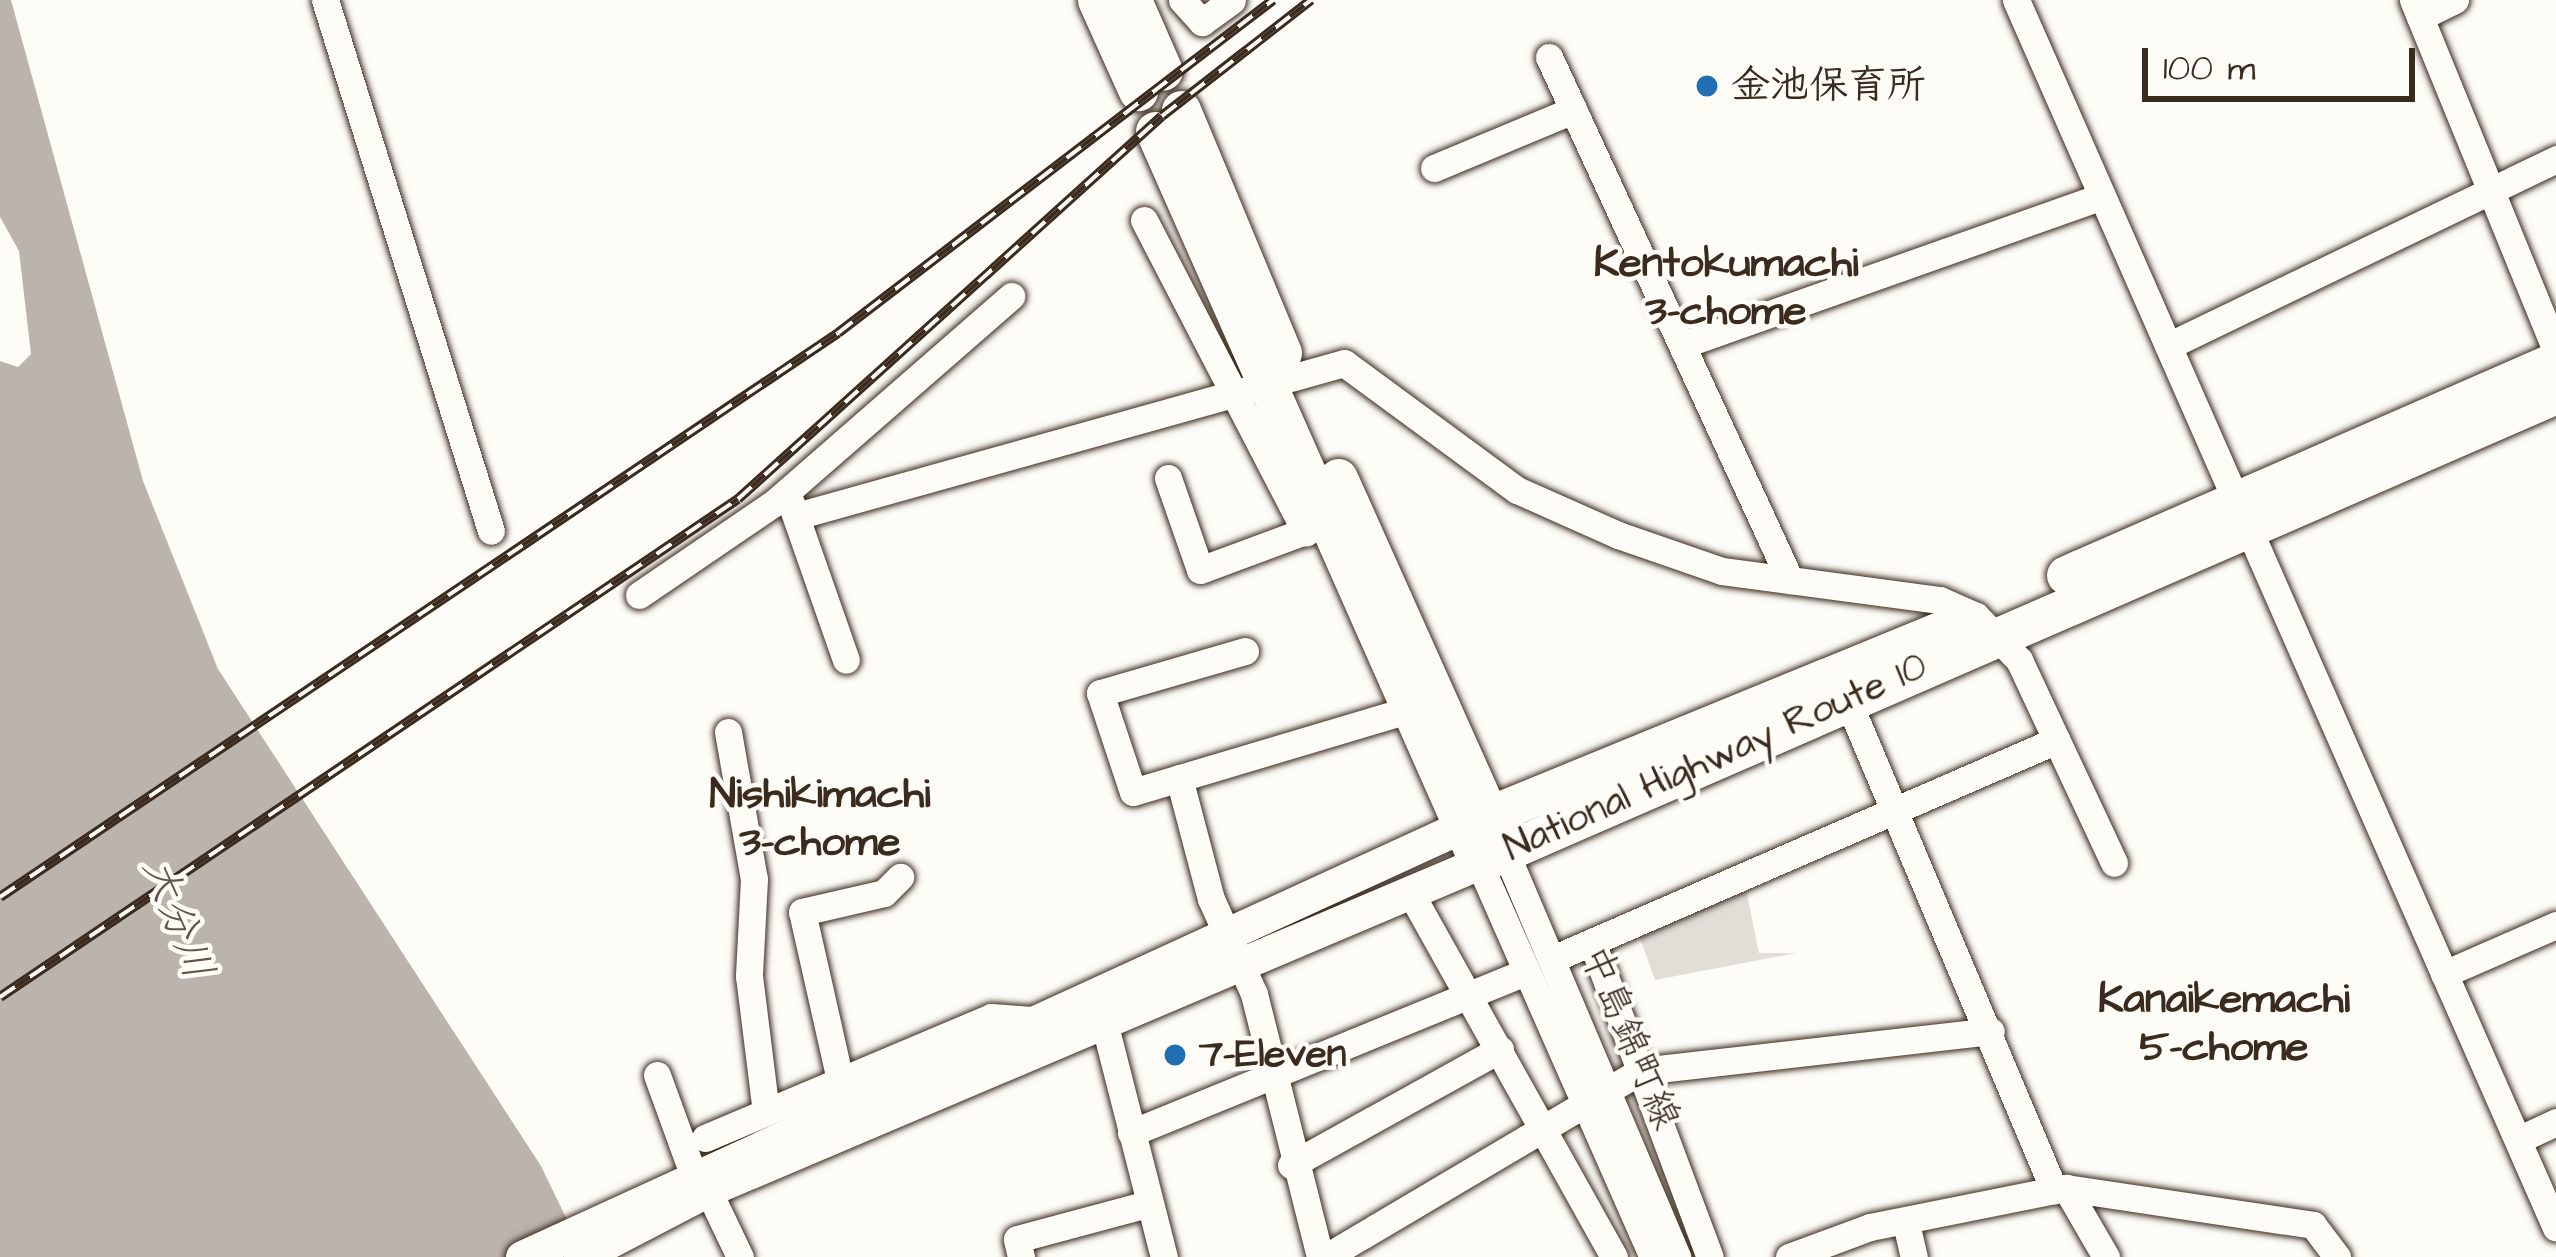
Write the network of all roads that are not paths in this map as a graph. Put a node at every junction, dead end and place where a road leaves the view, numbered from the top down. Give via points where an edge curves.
1 (325, 0) edge
2 (1097, 0) edge
3 (1132, 0) edge
4 (1182, 0) edge
5 (1232, 0) edge
6 (2016, 0) edge
7 (2455, 0) edge
8 (2417, 9) edge
9 (1549, 57) dead end
10 (1573, 110) junction
11 (1168, 121) dead end
12 (2556, 159) edge
13 (1434, 168) dead end
14 (2490, 190) junction
15 (2100, 197) junction
16 (1144, 220) dead end
17 (1011, 296) dead end
18 (1682, 345) junction
19 (2168, 346) junction
20 (2556, 350) edge
21 (2556, 361) edge
22 (1261, 378) junction
23 (2556, 394) edge
24 (1168, 478) dead end
25 (792, 505) junction
26 (2245, 507) junction
27 (1317, 527) junction
28 (491, 531) dead end
29 (1790, 580) junction
30 (639, 595) dead end
31 (1987, 625) junction
32 (1245, 652) dead end
33 (846, 659) dead end
34 (1848, 701) junction
35 (1411, 709) junction
36 (728, 732) dead end
37 (2057, 740) junction
38 (1179, 778) junction
39 (1893, 808) junction
40 (1484, 839) junction
41 (2114, 863) dead end
42 (900, 877) dead end
43 (1410, 892) junction
44 (2556, 925) edge
45 (1227, 934) junction
46 (1592, 942) junction
47 (1564, 954) dead end
48 (1243, 966) junction
49 (2444, 974) junction
50 (1514, 977) dead end
51 (1471, 994) junction
52 (1032, 1020) junction
53 (1104, 1022) junction
54 (1991, 1031) junction
55 (1501, 1049) junction
56 (1641, 1071) junction
57 (657, 1075) dead end
58 (1274, 1077) junction
59 (840, 1080) junction
60 (1600, 1096) junction
61 (766, 1112) junction
62 (2556, 1122) edge
63 (1546, 1127) junction
64 (1131, 1133) junction
65 (705, 1138) dead end
66 (2520, 1139) junction
67 (1292, 1165) junction
68 (690, 1185) junction
69 (2060, 1189) junction
70 (1148, 1204) junction
71 (1906, 1223) junction
72 (2556, 1228) edge
73 (522, 1257) edge
74 (580, 1257) edge
75 (740, 1257) edge
76 (1021, 1257) edge
77 (1164, 1257) edge
78 (1323, 1257) edge
79 (1614, 1257) edge
80 (1653, 1257) edge
81 (1677, 1257) edge
82 (1710, 1257) edge
83 (1789, 1257) edge
84 (1914, 1257) edge
85 (2106, 1257) edge
86 (2337, 1257) edge

1 - 28 street
2 - 3 highway via 1151,81
4 - 5 street via 1202,22
6 - 15 street
7 - 8 street
8 - 14 street
9 - 10 street
10 - 13 street
10 - 18 street
11 - 22 highway, National Highway Route 10
12 - 14 street
14 - 19 street
14 - 20 street
15 - 18 street
15 - 19 street
16 - 22 street
17 - 25 street
18 - 29 street
19 - 26 street
21 - 26 highway, National Highway Route 10
22 - 25 street
22 - 27 highway, National Highway Route 10
22 - 29 street via 1361,370 1517,490 1670,554
22 - 40 highway, National Highway Route 10
23 - 26 highway, National Highway Route 10
24 - 27 street via 1200,570
25 - 30 street
25 - 33 street
26 - 31 highway, National Highway Route 10
26 - 49 street
27 - 35 highway, National Highway Route 10
29 - 31 street via 1940,600
31 - 34 highway, National Highway Route 10
31 - 37 street
31 - 40 highway, National Highway Route 10
32 - 38 street via 1100,693 1133,792
34 - 39 street
34 - 40 highway, National Highway Route 10
35 - 38 street
35 - 40 highway, National Highway Route 10
36 - 61 street via 754,879 749,976
37 - 39 street
37 - 41 street
38 - 45 street
39 - 46 street
39 - 54 street
40 - 43 main road
40 - 45 main road
40 - 60 street, 中島錦町線
42 - 59 street via 884,893 802,912
43 - 48 main road
43 - 51 street
44 - 49 street
45 - 48 street
45 - 52 main road
46 - 47 street
46 - 56 street
48 - 53 main road
48 - 58 street
49 - 66 street
50 - 51 street
51 - 55 street
51 - 58 street
52 - 59 street via 991,1017
52 - 68 main road
53 - 64 street
53 - 68 main road
54 - 56 street
54 - 69 street
55 - 63 street
55 - 67 street
56 - 60 street
56 - 82 street
57 - 68 street
58 - 64 street
58 - 67 street
59 - 61 street
60 - 63 street
60 - 80 street, 中島錦町線
60 - 81 street, 中島錦町線
61 - 65 street
62 - 66 street
63 - 78 street
63 - 79 street
64 - 70 street
66 - 72 street
67 - 78 street
68 - 73 main road
68 - 74 main road
68 - 75 street
69 - 71 street
69 - 85 street
69 - 86 street via 2313,1225
70 - 76 street via 1017,1240
70 - 77 street
71 - 83 street
71 - 84 street

